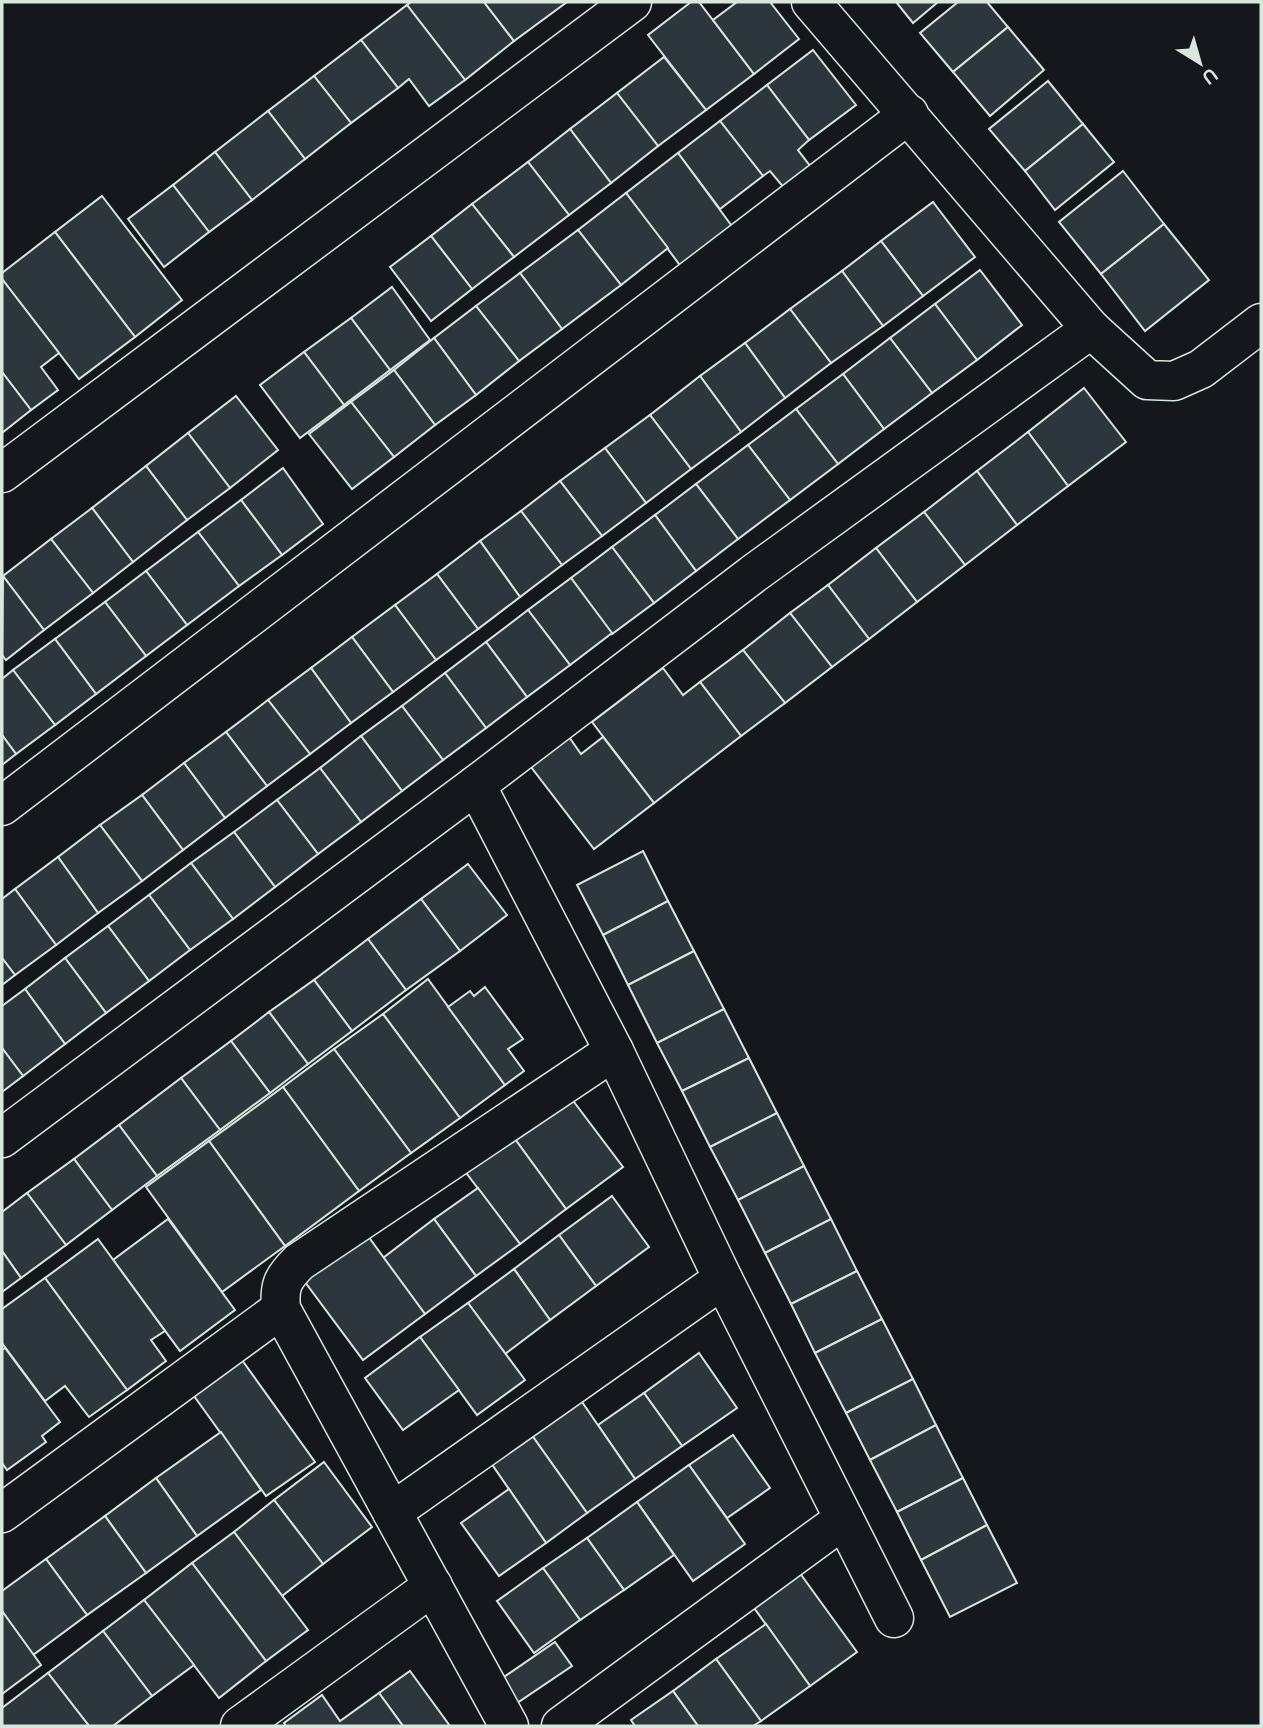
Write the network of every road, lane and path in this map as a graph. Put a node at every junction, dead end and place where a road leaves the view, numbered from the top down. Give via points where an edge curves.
1 (632, 2) edge
2 (811, 2) edge
3 (909, 114) junction
4 (1261, 323) edge
5 (1091, 329) junction
6 (2, 473) edge
7 (476, 785) junction
8 (2, 806) edge
9 (614, 1051) junction
10 (2, 1138) edge
11 (723, 1279) junction
12 (281, 1310) junction
13 (392, 1512) junction
14 (2, 1513) edge
15 (844, 1519) junction
16 (433, 1586) junction
17 (894, 1618) dead end
18 (240, 1726) edge
19 (509, 1726) edge
20 (561, 1726) edge

1 - 6 street
2 - 3 street
3 - 5 street
3 - 8 street
4 - 5 street via 1201,369 1174,381 1147,380
5 - 7 street via 753,575
7 - 9 street
7 - 10 street
9 - 11 street
9 - 12 street via 299,1262 279,1289
11 - 13 street
11 - 15 street
12 - 13 street
12 - 14 street
13 - 16 street
15 - 17 street
15 - 20 street
16 - 18 street
16 - 19 street

